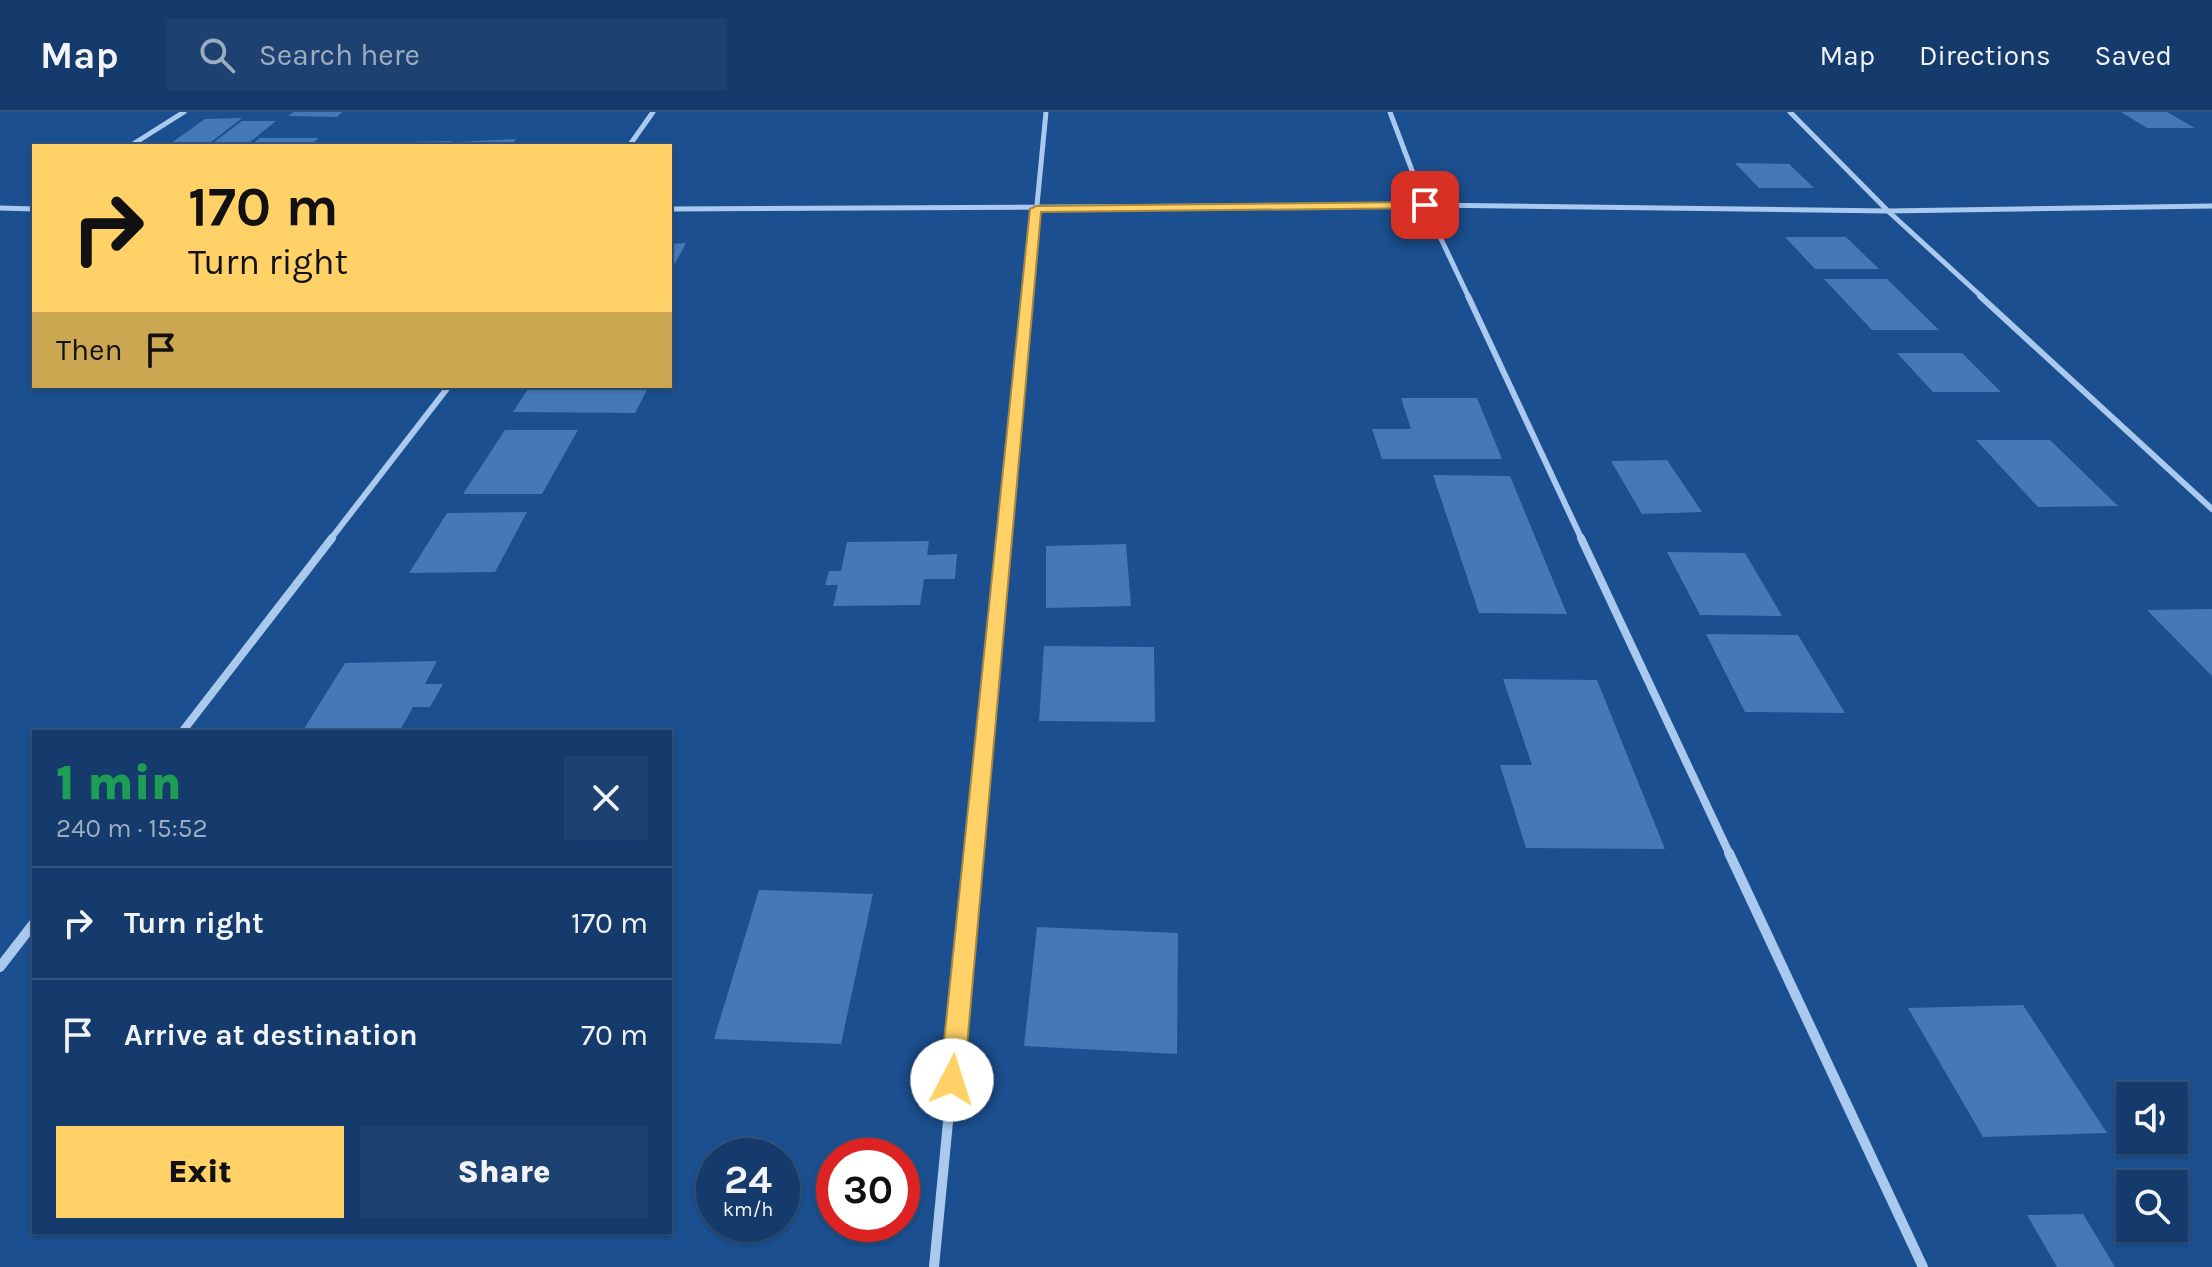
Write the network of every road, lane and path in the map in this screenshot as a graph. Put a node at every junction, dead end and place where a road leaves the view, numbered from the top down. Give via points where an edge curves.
1 (184, 112) edge
2 (653, 112) edge
3 (1046, 112) edge
4 (1390, 112) edge
5 (1790, 112) edge
6 (133, 144) edge
7 (630, 144) edge
8 (1425, 205) junction
9 (2212, 206) edge
10 (0, 208) edge
11 (32, 208) edge
12 (672, 209) edge
13 (1036, 209) junction
14 (1888, 211) junction
15 (447, 388) edge
16 (2212, 509) edge
17 (184, 730) edge
18 (32, 926) edge
19 (0, 967) edge
20 (934, 1267) edge
21 (1923, 1267) edge

1 - 6 street
2 - 7 street
3 - 13 street
4 - 8 street
5 - 14 street
8 - 13 street
8 - 14 street
8 - 21 street
9 - 14 street
10 - 11 street
12 - 13 street
13 - 20 street
14 - 16 street
15 - 17 street
18 - 19 street

